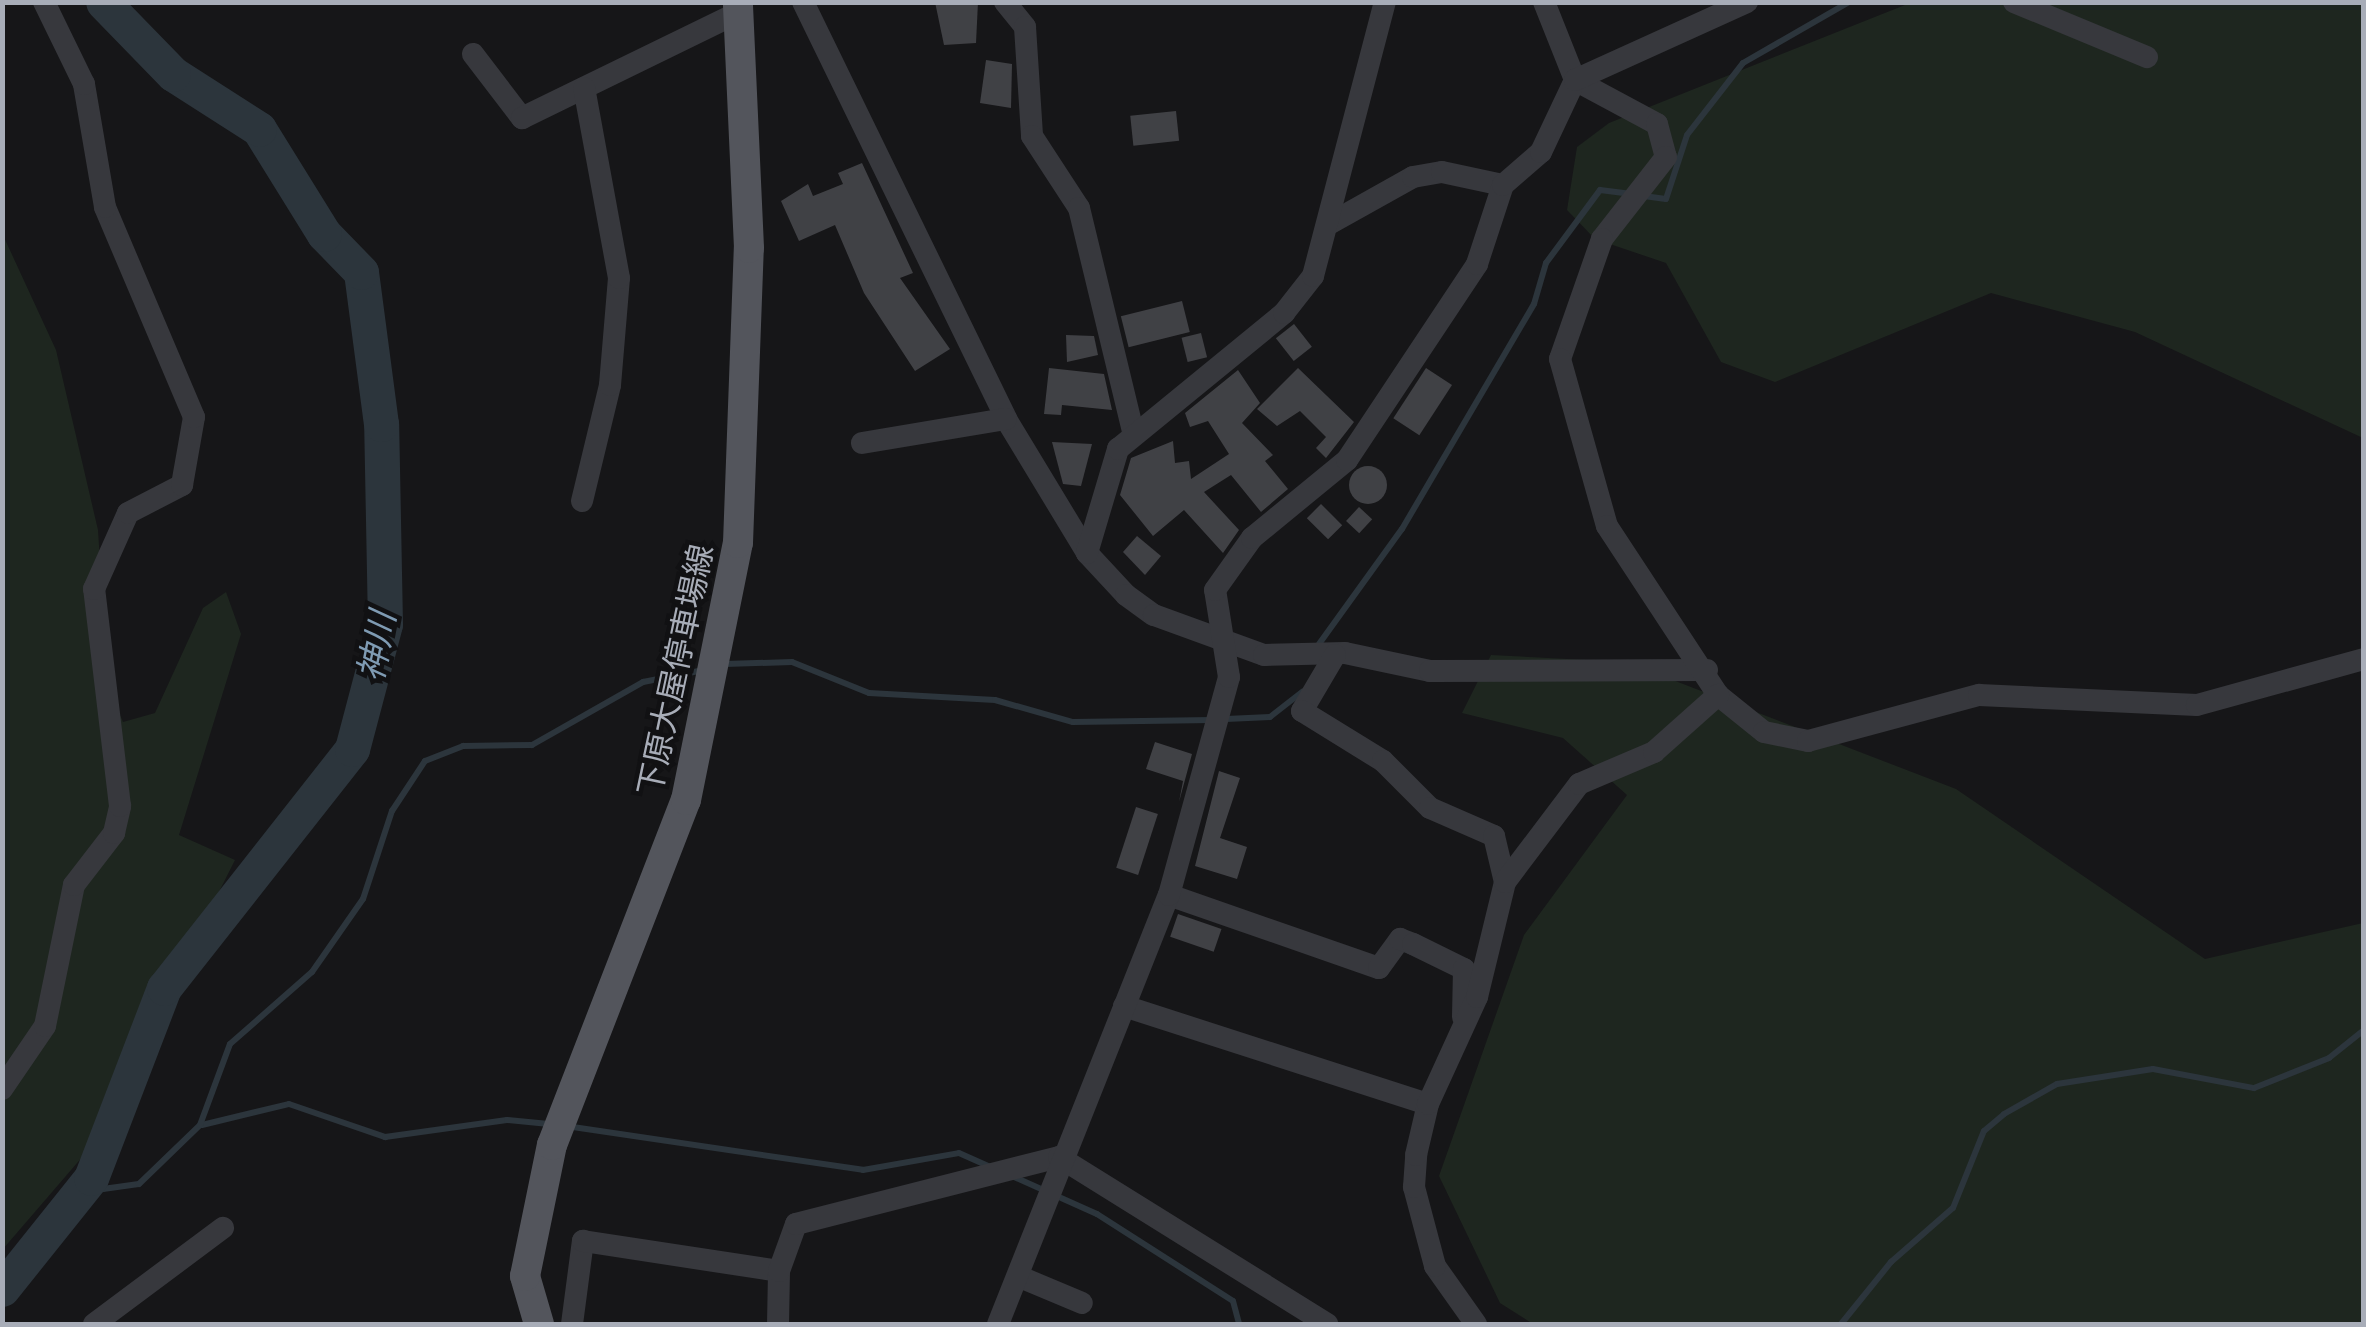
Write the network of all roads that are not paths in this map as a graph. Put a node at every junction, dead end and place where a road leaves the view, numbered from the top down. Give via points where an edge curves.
1 (44, 2) edge
2 (803, 2) edge
3 (1005, 2) edge
4 (1384, 2) edge
5 (1544, 2) edge
6 (1747, 2) edge
7 (2014, 2) edge
8 (739, 7) edge
9 (473, 54) dead end
10 (2147, 57) dead end
11 (1601, 79) junction
12 (1574, 80) junction
13 (584, 88) junction
14 (1503, 185) junction
15 (1329, 224) junction
16 (1006, 419) junction
17 (1134, 432) junction
18 (862, 443) dead end
19 (582, 501) dead end
20 (1087, 553) junction
21 (1227, 640) junction
22 (1335, 655) junction
23 (2364, 659) edge
24 (1707, 670) junction
25 (1718, 695) junction
26 (1504, 882) junction
27 (1170, 895) junction
28 (1124, 1006) junction
29 (1462, 1024) junction
30 (2, 1088) edge
31 (1428, 1104) junction
32 (1060, 1157) junction
33 (223, 1228) dead end
34 (778, 1271) junction
35 (1020, 1277) junction
36 (1082, 1303) dead end
37 (94, 1324) edge
38 (539, 1324) edge
39 (572, 1324) edge
40 (778, 1324) edge
41 (998, 1324) edge
42 (1326, 1324) edge
43 (1476, 1324) edge

1 - 30 street via 84,84 105,207 194,417 182,485 128,514 94,589 120,806 114,833 74,885 46,1026
2 - 16 street
3 - 17 street via 1026,27 1032,136 1080,208
4 - 15 street
5 - 12 street
6 - 11 street
7 - 10 street
8 - 13 street
8 - 38 main road, 下原大屋停車場線 via 749,248 739,524 686,800 560,1125 525,1276
9 - 13 street via 522,118
11 - 12 street
11 - 24 street via 1657,124 1666,157 1602,239 1560,359 1607,526
12 - 14 street via 1541,152
13 - 19 street via 619,278 610,386
14 - 15 street via 1442,172 1413,177
14 - 21 street via 1477,264 1347,460 1252,538 1215,590
15 - 17 street via 1300,297
16 - 18 street
16 - 20 street
17 - 20 street via 1105,468
20 - 21 street via 1154,615
21 - 22 street via 1264,655
21 - 27 street via 1222,714
22 - 24 street via 1430,671
22 - 26 street via 1302,711 1383,761 1430,808 1494,836
23 - 25 street via 2196,704 1979,694 1808,741 1764,732
24 - 25 street
25 - 26 street via 1654,752 1579,784
26 - 29 street
27 - 28 street
27 - 29 street via 1379,968 1400,939 1413,944 1464,969
28 - 31 street
28 - 32 street
29 - 31 street
31 - 43 street via 1414,1187 1435,1266
32 - 34 street via 796,1224
32 - 35 street
32 - 42 street
33 - 37 street
34 - 39 street via 583,1241
34 - 40 street
35 - 36 street
35 - 41 street

